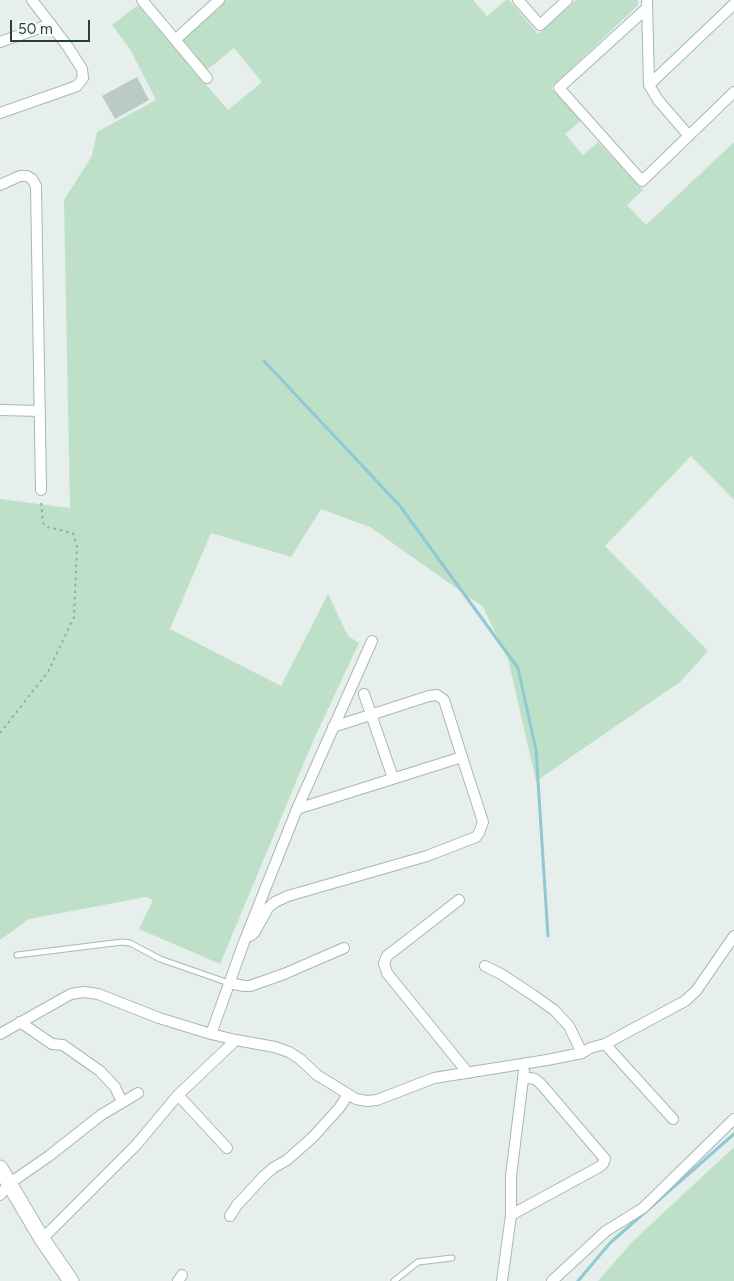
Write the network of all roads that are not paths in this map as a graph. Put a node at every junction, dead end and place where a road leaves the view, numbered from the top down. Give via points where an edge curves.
1 (32, 0) edge
2 (142, 0) edge
3 (219, 0) edge
4 (518, 0) edge
5 (567, 0) edge
6 (647, 4) edge
7 (734, 4) edge
8 (51, 24) junction
9 (175, 40) junction
10 (0, 42) edge
11 (207, 78) dead end
12 (649, 84) junction
13 (734, 92) edge
14 (0, 113) edge
15 (689, 136) junction
16 (0, 184) edge
17 (0, 410) edge
18 (40, 411) junction
19 (41, 490) road end
20 (372, 641) dead end
21 (364, 694) dead end
22 (372, 715) junction
23 (333, 727) junction
24 (462, 757) junction
25 (394, 778) junction
26 (297, 809) junction
27 (459, 900) dead end
28 (734, 936) edge
29 (244, 942) junction
30 (344, 948) dead end
31 (18, 955) dead end
32 (485, 966) dead end
33 (229, 983) junction
34 (20, 1022) junction
35 (0, 1034) edge
36 (211, 1034) junction
37 (236, 1040) junction
38 (604, 1044) junction
39 (582, 1053) junction
40 (525, 1064) junction
41 (468, 1073) junction
42 (523, 1077) junction
43 (138, 1093) dead end
44 (348, 1094) junction
45 (178, 1095) junction
46 (122, 1102) junction
47 (673, 1119) dead end
48 (734, 1119) edge
49 (227, 1148) dead end
50 (0, 1168) edge
51 (5, 1189) edge
52 (511, 1215) junction
53 (230, 1216) dead end
54 (42, 1239) junction
55 (452, 1258) dead end
56 (71, 1281) edge
57 (394, 1281) edge
58 (502, 1281) edge
59 (552, 1281) edge

1 - 8 street
2 - 9 street
3 - 9 street
4 - 5 street via 540,25
6 - 12 street
6 - 15 street via 559,88 642,180
7 - 12 street
8 - 10 street
8 - 14 street via 82,69 82,78 76,86
9 - 11 street
12 - 15 street via 658,100
13 - 15 street
16 - 18 street via 27,176 36,186
17 - 18 street
18 - 19 street
20 - 23 street
21 - 22 street
22 - 23 street
22 - 24 street via 428,696 440,696
22 - 25 street
23 - 26 street
24 - 25 street
24 - 29 street via 483,822 476,837 427,856 288,896 268,908 254,933
25 - 26 street
26 - 29 street
27 - 41 street via 386,956 384,964 387,973
28 - 38 street via 696,991 685,1001
29 - 33 street
30 - 33 street via 250,986
31 - 33 lane via 130,943 160,960
32 - 39 street via 534,994 554,1010 568,1026
33 - 36 street
34 - 35 street
34 - 36 street via 71,994 84,992
34 - 46 street via 52,1044 63,1045 100,1071 115,1087
36 - 37 street
37 - 44 street via 289,1052
37 - 45 street
38 - 39 street
38 - 47 street
39 - 40 street
40 - 41 street
40 - 42 street
41 - 44 street via 434,1078 377,1100 356,1099
42 - 52 street via 511,1176
42 - 52 street via 541,1084 605,1159 599,1167
43 - 46 street
44 - 53 street via 313,1138 264,1176
45 - 49 street
45 - 54 street via 137,1144
46 - 51 street
48 - 59 street via 643,1208 606,1231
50 - 51 main road
51 - 54 main road
52 - 58 street
54 - 56 main road
55 - 57 lane via 418,1262

